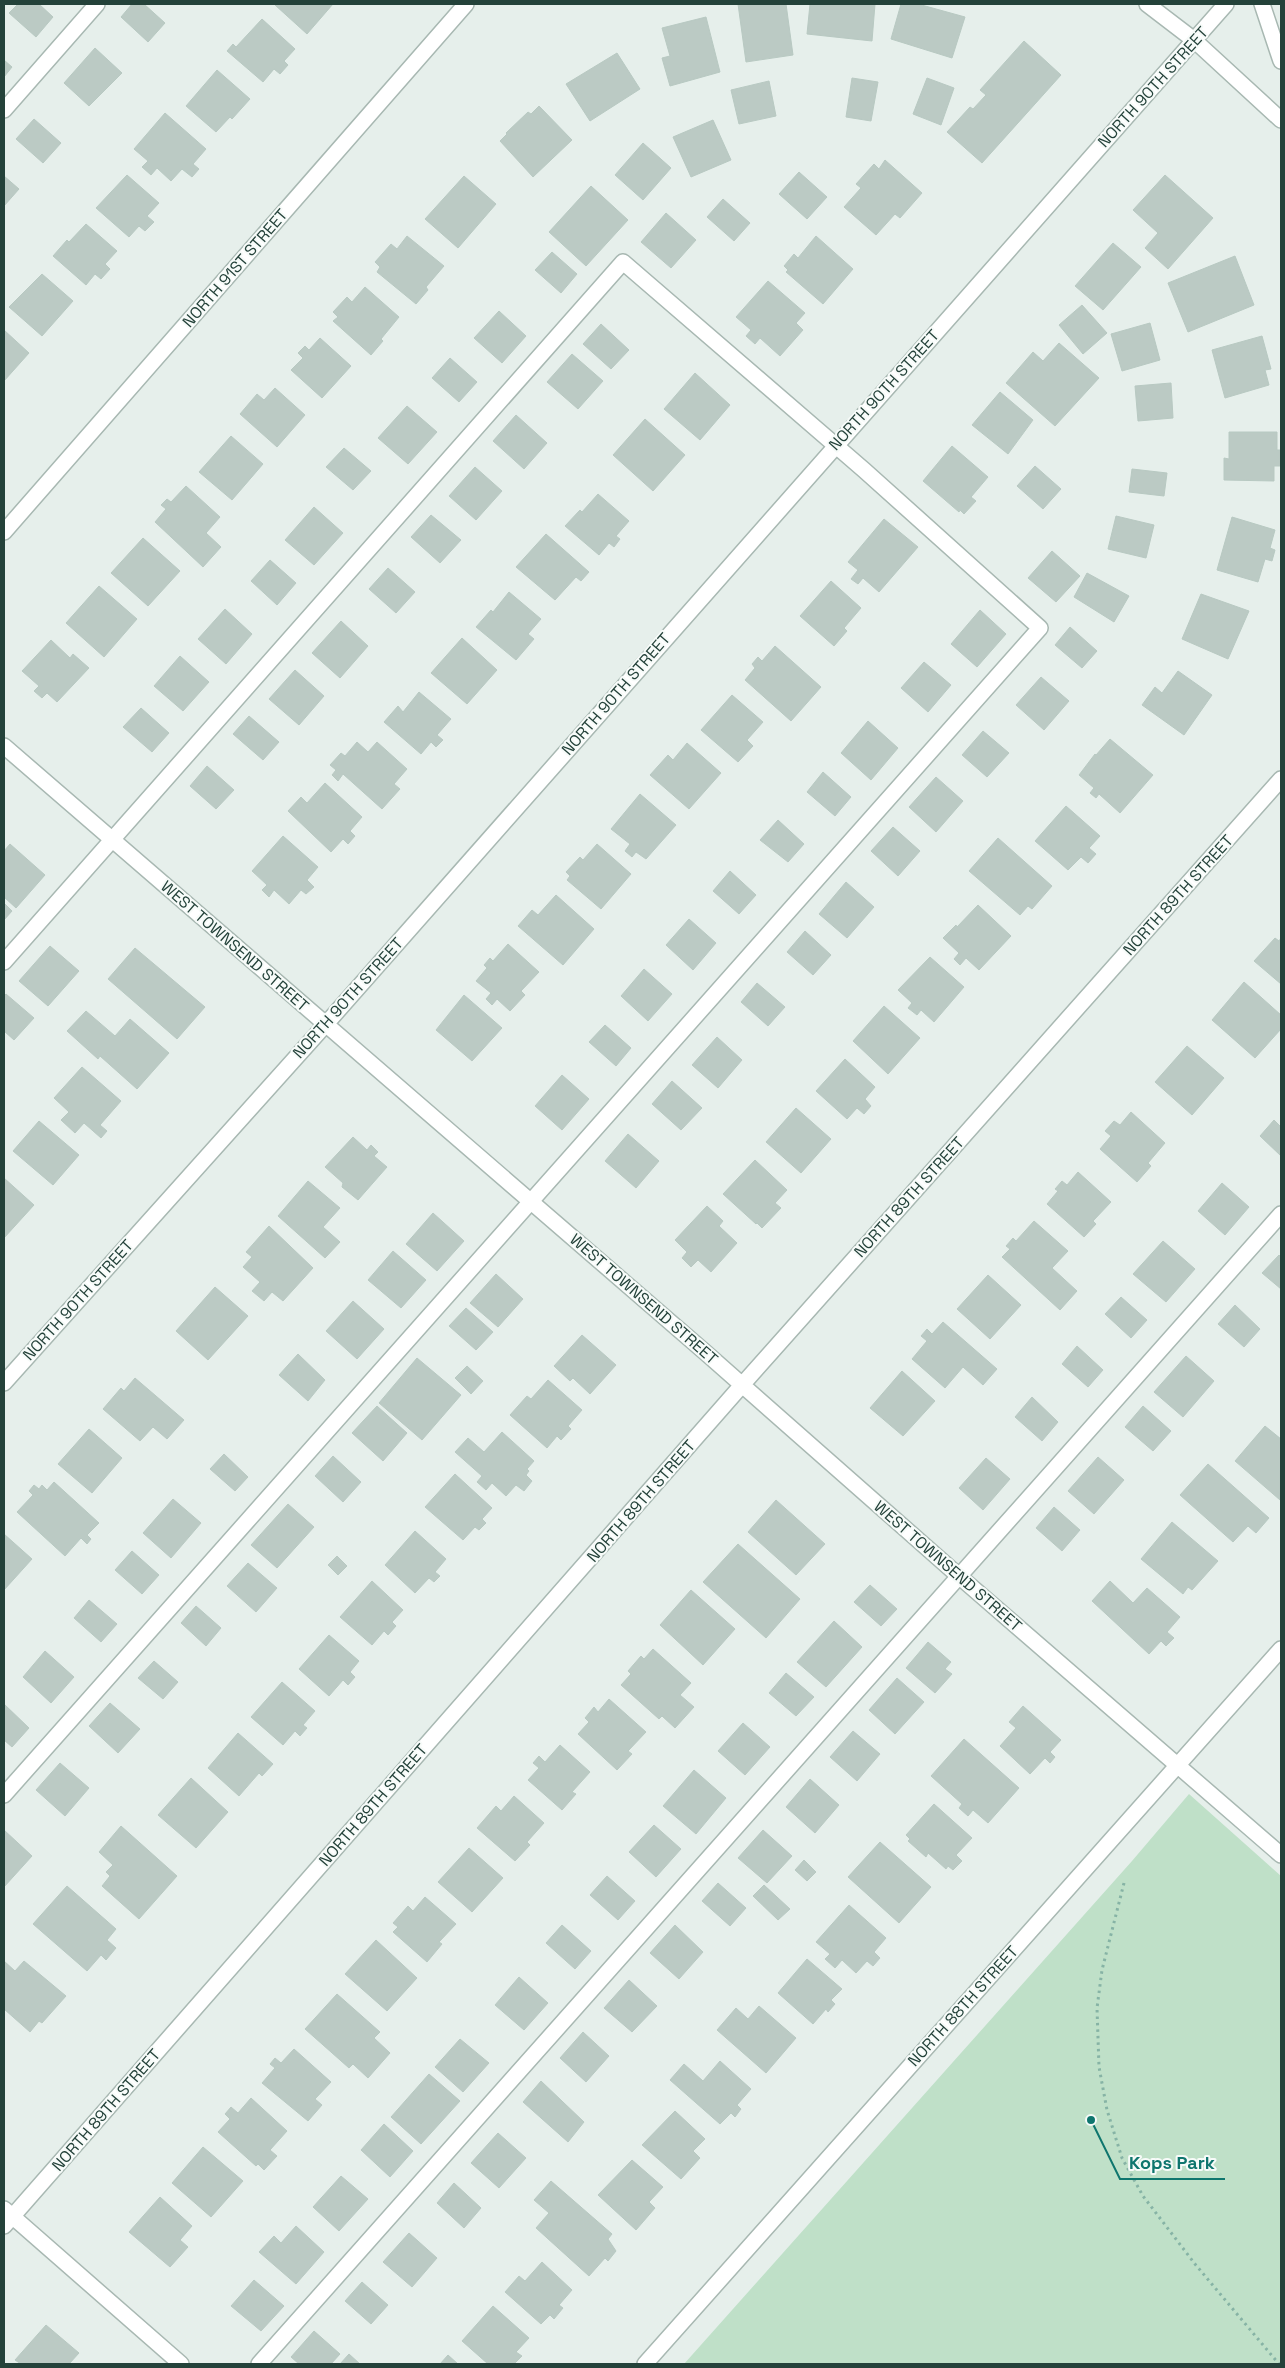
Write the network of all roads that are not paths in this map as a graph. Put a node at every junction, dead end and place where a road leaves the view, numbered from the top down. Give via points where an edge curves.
1 (97, 4) edge
2 (467, 4) edge
3 (1148, 4) edge
4 (1226, 4) edge
5 (1262, 4) edge
6 (1194, 40) junction
7 (1281, 61) edge
8 (4, 110) edge
9 (1281, 120) edge
10 (835, 445) junction
11 (4, 532) edge
12 (4, 746) edge
13 (1281, 779) edge
14 (113, 840) junction
15 (4, 962) edge
16 (326, 1024) junction
17 (531, 1201) junction
18 (1281, 1214) edge
19 (4, 1383) edge
20 (742, 1385) junction
21 (960, 1577) junction
22 (1281, 1649) edge
23 (1178, 1764) junction
24 (4, 1795) edge
25 (1281, 1855) edge
26 (7, 2217) edge
27 (181, 2364) edge
28 (259, 2364) edge
29 (645, 2364) edge

1 - 8 street
2 - 11 street, NORTH 91ST STREET
3 - 6 street
4 - 6 street, NORTH 90TH STREET
5 - 7 street
6 - 9 street
6 - 10 street, NORTH 90TH STREET
10 - 14 street via 623,262
10 - 16 street, NORTH 90TH STREET
10 - 17 street via 1040,628
12 - 14 street, WEST TOWNSEND STREET
13 - 20 street, NORTH 89TH STREET
14 - 15 street
14 - 16 street, WEST TOWNSEND STREET
16 - 17 street, WEST TOWNSEND STREET
16 - 19 street, NORTH 90TH STREET
17 - 20 street, WEST TOWNSEND STREET
17 - 24 street
18 - 21 street
20 - 21 street, WEST TOWNSEND STREET
20 - 26 street, NORTH 89TH STREET
21 - 23 street, WEST TOWNSEND STREET
21 - 28 street
22 - 23 street, NORTH 88TH STREET
23 - 25 street, WEST TOWNSEND STREET
23 - 29 street, NORTH 88TH STREET
26 - 27 street

